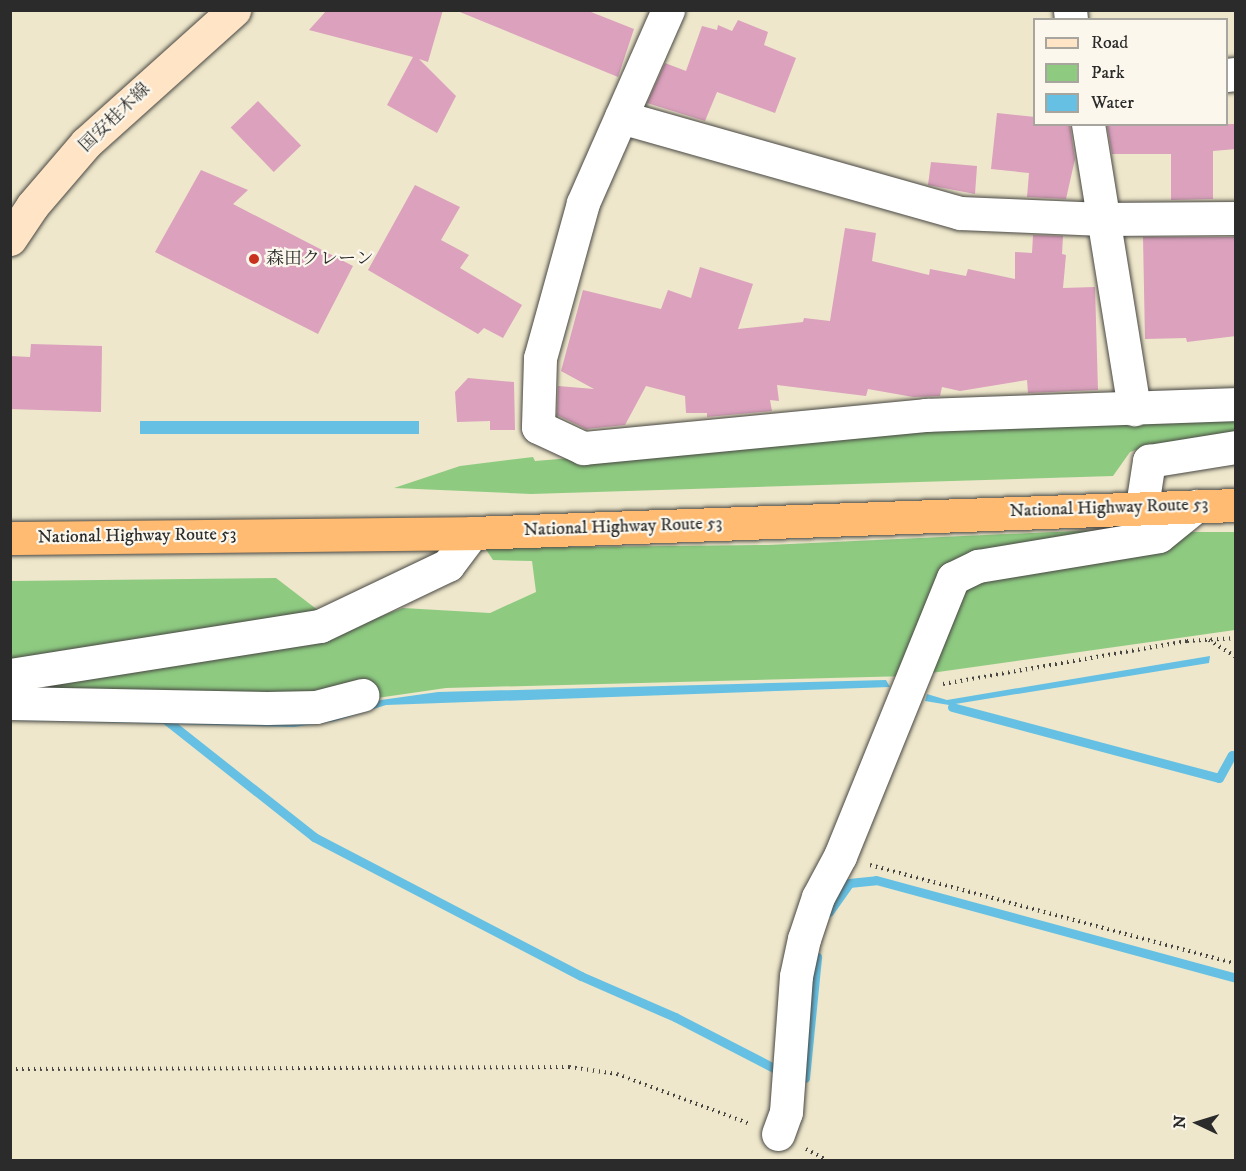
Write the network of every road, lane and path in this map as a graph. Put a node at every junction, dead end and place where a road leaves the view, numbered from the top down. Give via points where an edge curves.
1 (234, 10) edge
2 (668, 10) edge
3 (621, 117) junction
4 (1088, 126) edge
5 (1236, 218) edge
6 (1103, 219) junction
7 (10, 239) edge
8 (1236, 404) edge
9 (1134, 409) junction
10 (1236, 447) edge
11 (1236, 505) edge
12 (1142, 506) junction
13 (1196, 506) junction
14 (472, 533) junction
15 (10, 538) edge
16 (1236, 638) edge
17 (1208, 639) junction
18 (1236, 657) edge
19 (10, 675) edge
20 (914, 679) junction
21 (362, 695) dead end
22 (10, 703) edge
23 (840, 856) junction
24 (1236, 964) edge
25 (10, 1069) edge
26 (778, 1134) junction
27 (827, 1161) edge

1 - 7 main road, 国安桂木線 via 86,143 32,206
2 - 3 street
3 - 6 street via 960,213
3 - 9 street via 583,202 543,347 538,428 584,448 926,415
4 - 6 street
5 - 6 street
6 - 9 street
8 - 9 street
10 - 12 street via 1149,461
11 - 13 highway, National Highway Route 53
12 - 13 highway, National Highway Route 53
12 - 14 highway, National Highway Route 53
13 - 20 street via 1159,536 978,566 953,578
14 - 15 highway, National Highway Route 53
14 - 19 street via 448,565 320,626
16 - 17 path
17 - 18 path
17 - 20 path via 981,679 943,684
20 - 23 street
21 - 22 street via 316,707
23 - 24 path
23 - 26 street via 818,897 804,939 796,976 786,1113
25 - 26 path via 569,1067 617,1074
26 - 27 path

